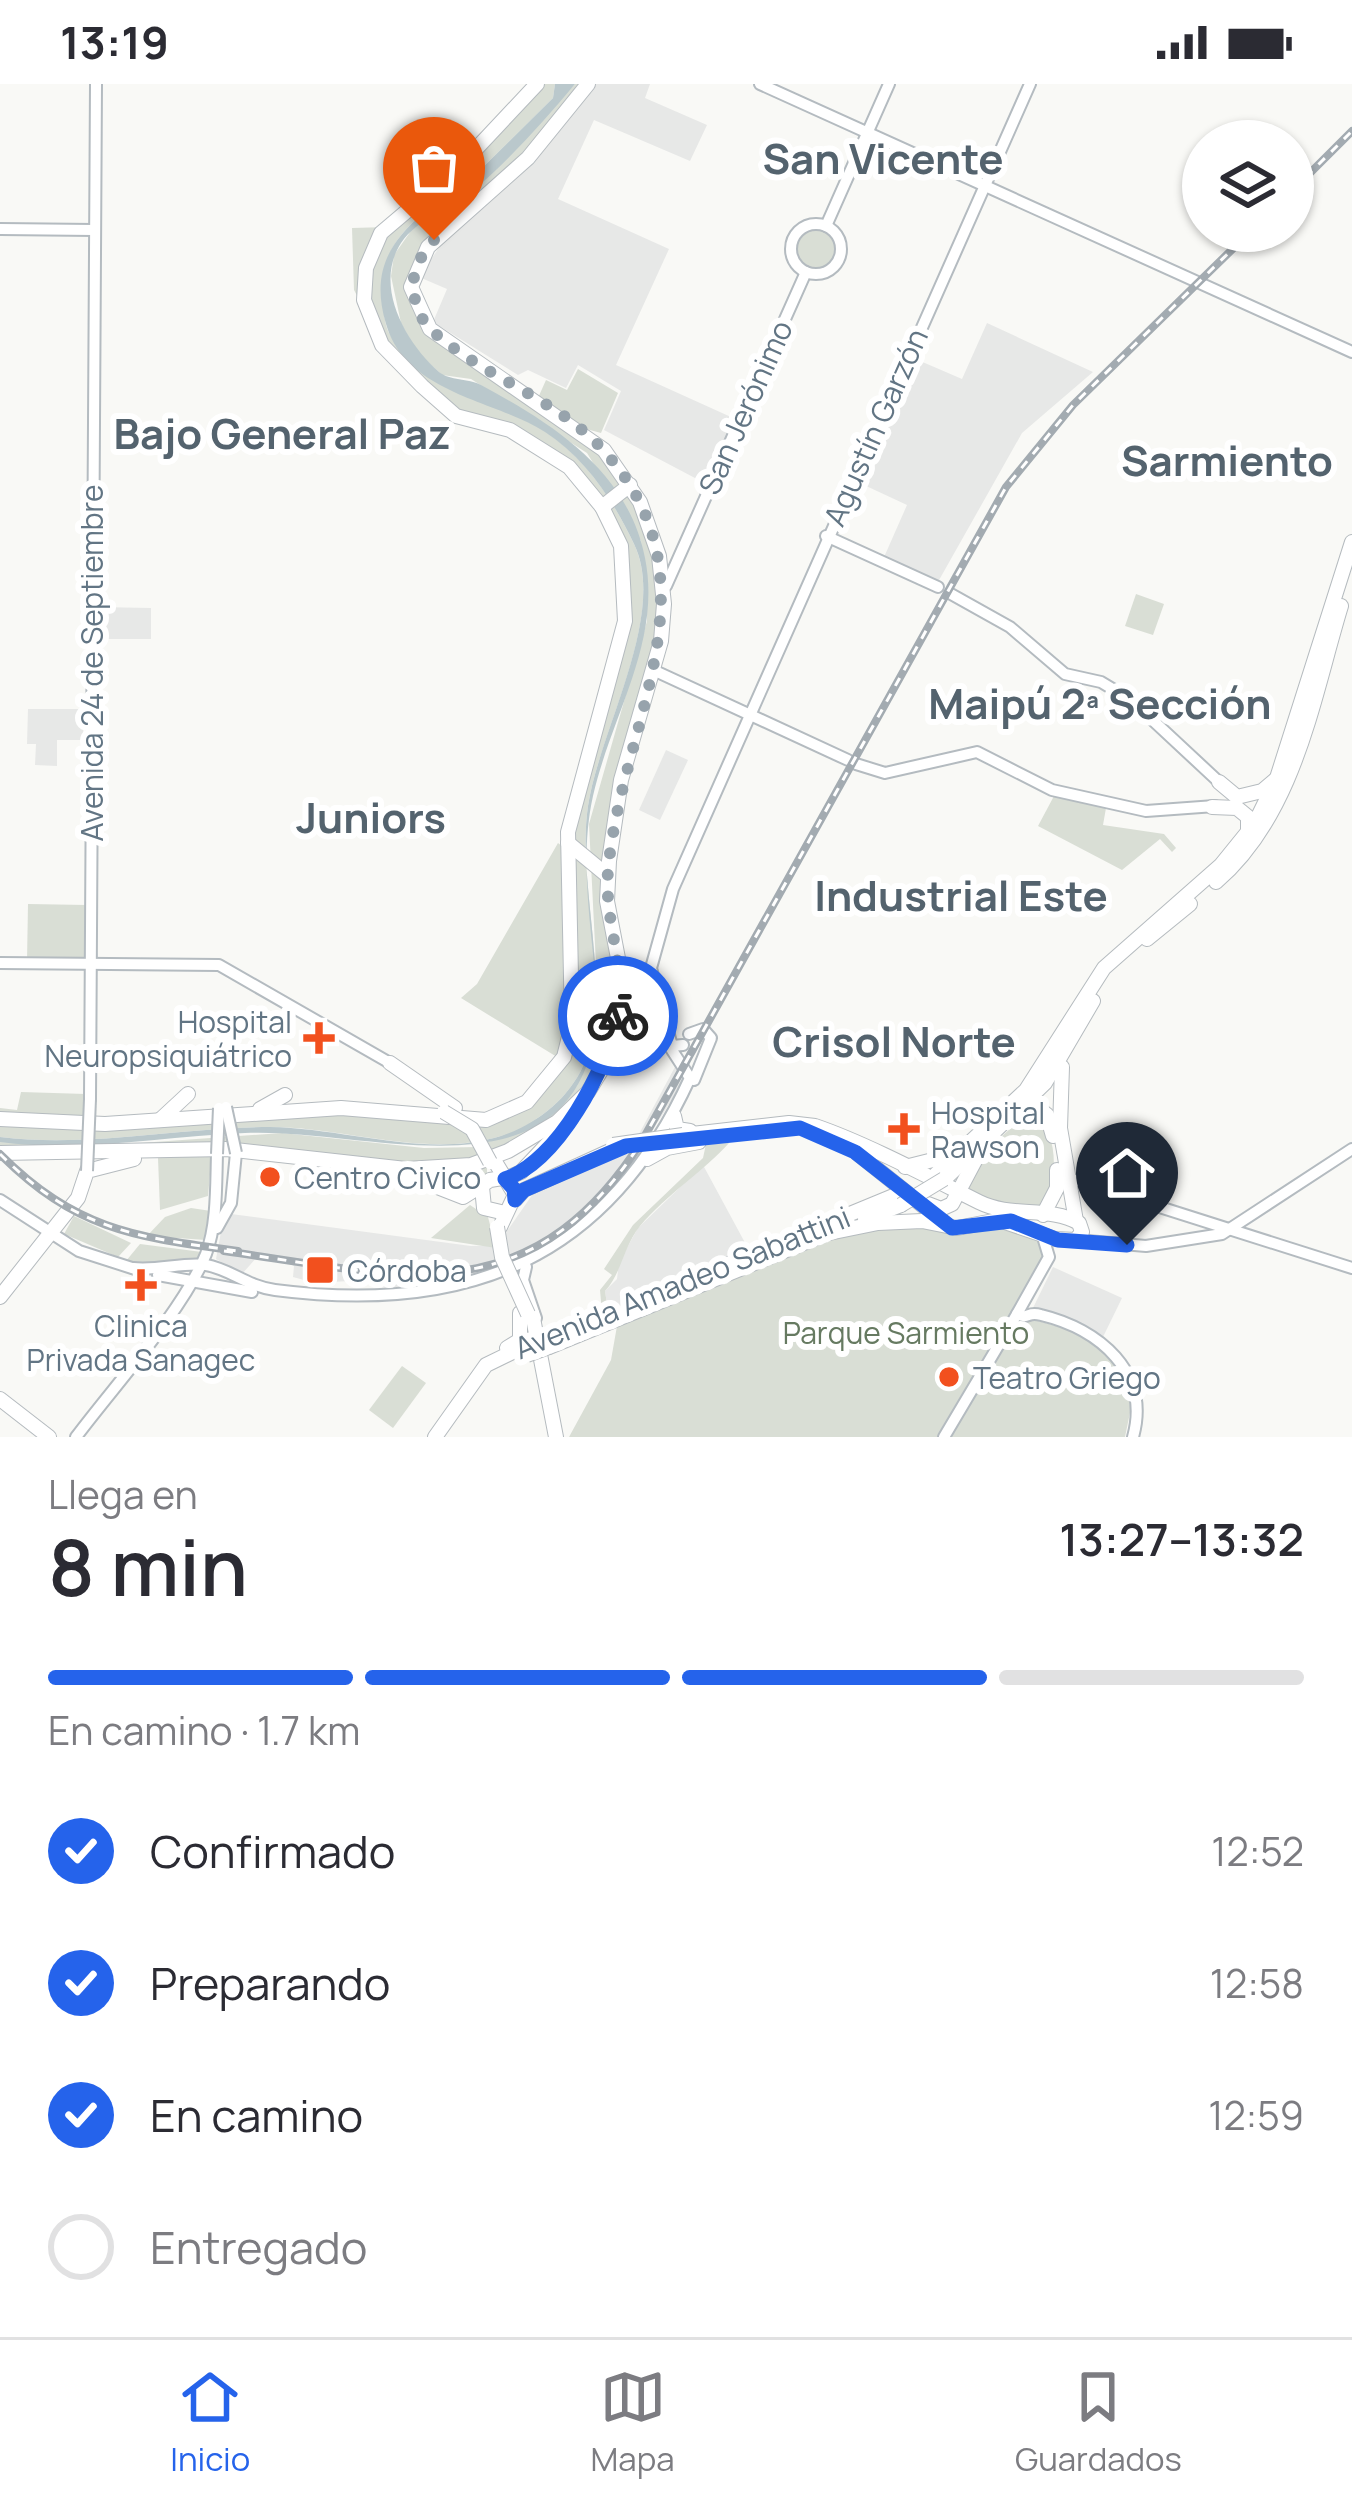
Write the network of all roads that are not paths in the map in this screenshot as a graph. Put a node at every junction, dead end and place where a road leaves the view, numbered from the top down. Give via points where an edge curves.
1 (94, 84) edge
2 (534, 84) edge
3 (589, 84) edge
4 (760, 84) edge
5 (889, 84) edge
6 (1030, 84) edge
7 (868, 132) junction
8 (984, 185) junction
9 (826, 226) junction
10 (92, 230) junction
11 (0, 231) edge
12 (806, 272) junction
13 (461, 352) junction
14 (1352, 352) edge
15 (478, 372) dead end
16 (628, 486) junction
17 (604, 505) junction
18 (826, 536) junction
19 (1352, 542) edge
20 (1352, 570) edge
21 (938, 587) dead end
22 (951, 594) dead end
23 (668, 606) junction
24 (653, 670) junction
25 (1319, 676) junction
26 (748, 713) junction
27 (724, 771) junction
28 (1281, 776) junction
29 (1219, 782) junction
30 (1264, 795) dead end
31 (1224, 804) junction
32 (1252, 819) dead end
33 (1248, 838) junction
34 (570, 845) junction
35 (606, 875) junction
36 (1158, 931) junction
37 (0, 963) edge
38 (88, 964) junction
39 (698, 1018) dead end
40 (686, 1039) junction
41 (1070, 1047) junction
42 (390, 1063) joint
43 (687, 1065) junction
44 (602, 1069) junction
45 (188, 1094) dead end
46 (285, 1095) dead end
47 (302, 1095) dead end
48 (1026, 1098) junction
49 (337, 1102) junction
50 (314, 1108) junction
51 (450, 1110) junction
52 (256, 1112) junction
53 (674, 1116) junction
54 (999, 1118) junction
55 (0, 1119) edge
56 (161, 1120) junction
57 (759, 1128) junction
58 (991, 1139) junction
59 (614, 1147) junction
60 (655, 1149) junction
61 (1352, 1149) edge
62 (0, 1153) edge
63 (150, 1154) junction
64 (217, 1159) junction
65 (237, 1159) junction
66 (391, 1168) junction
67 (911, 1168) junction
68 (87, 1171) junction
69 (940, 1176) junction
70 (1062, 1179) junction
71 (497, 1182) junction
72 (893, 1191) junction
73 (966, 1195) junction
74 (0, 1200) edge
75 (921, 1200) junction
76 (501, 1216) junction
77 (1041, 1224) junction
78 (829, 1227) junction
79 (960, 1227) junction
80 (1233, 1229) junction
81 (1076, 1232) junction
82 (50, 1233) junction
83 (133, 1268) junction
84 (526, 1268) junction
85 (1352, 1268) edge
86 (216, 1270) junction
87 (506, 1280) junction
88 (199, 1283) junction
89 (0, 1297) edge
90 (1024, 1312) junction
91 (527, 1314) junction
92 (533, 1357) junction
93 (0, 1402) edge
94 (461, 1406) junction
95 (45, 1437) edge
96 (76, 1437) edge
97 (439, 1437) edge
98 (553, 1437) edge
99 (948, 1437) edge
100 (1133, 1437) edge

1 - 10 main road, Avenida 24 de Septiembre
2 - 17 main road via 382,233 366,268 368,317 391,356 453,414 525,438 574,471
3 - 13 main road via 528,158 421,256 411,283 415,305 429,328
4 - 7 main road
5 - 7 main road
6 - 8 main road, Agustín Garzón
7 - 8 main road
7 - 9 main road
8 - 14 main road
8 - 18 main road, Agustín Garzón
9 - 12 main road via 841,244 838,260 828,271
9 - 12 main road via 810,224 793,239 794,262
10 - 11 main road
10 - 38 main road, Avenida 24 de Septiembre
12 - 23 main road, San Jerónimo via 668,576
13 - 15 main road
13 - 16 main road via 588,435
16 - 17 main road
16 - 23 main road via 655,542
17 - 34 main road via 628,593
18 - 21 main road
18 - 26 main road, Agustín Garzón
19 - 28 main road, Avenida Amadeo Sabattini
20 - 25 main road, Avenida Amadeo Sabattini
22 - 29 main road via 1010,627 1065,674 1131,700
23 - 24 main road
24 - 26 main road
24 - 35 main road via 618,794
25 - 28 main road
25 - 36 main road, Avenida Amadeo Sabattini via 1266,825 1233,867
26 - 27 main road, Agustín Garzón
26 - 31 main road via 882,773 977,752 1052,790 1146,812
27 - 40 main road, Agustín Garzón via 651,962 672,1046
27 - 43 main road, Agustín Garzón via 679,863 646,965 669,1049
28 - 29 main road via 1244,796
28 - 33 main road, Avenida Amadeo Sabattini
29 - 31 main road
30 - 31 main road
31 - 32 main road
31 - 33 main road via 1242,811
33 - 36 main road
33 - 48 main road, Avenida Amadeo Sabattini via 1104,968
34 - 35 main road
34 - 49 main road via 572,1025 549,1080 522,1106 485,1120
35 - 44 main road via 622,979
36 - 41 main road, Avenida Amadeo Sabattini via 1112,974
37 - 38 main road
38 - 42 main road via 219,964
38 - 68 main road, Avenida 24 de Septiembre, bridge
39 - 40 main road
40 - 43 main road, Agustín Garzón
40 - 43 main road via 703,1029 711,1040
41 - 48 main road, Avenida Amadeo Sabattini
41 - 70 main road via 1058,1095
42 - 51 main road
43 - 53 main road
43 - 60 main road via 690,1079
44 - 66 main road via 569,1112 500,1156
44 - 71 main road via 580,1109 521,1172
45 - 56 main road
46 - 52 main road
47 - 50 main road
48 - 54 main road, Avenida Amadeo Sabattini
48 - 58 main road, Avenida Amadeo Sabattini
48 - 70 main road via 1050,1121
49 - 50 main road
49 - 51 main road
50 - 52 main road
51 - 71 main road, bridge via 479,1130
52 - 56 main road
53 - 57 main road via 681,1131
53 - 60 main road
54 - 67 main road via 957,1153
54 - 69 main road, Avenida Amadeo Sabattini
55 - 56 main road
57 - 59 main road, bridge
57 - 60 main road
57 - 67 main road via 815,1126
57 - 72 main road via 815,1131
58 - 69 main road, Avenida Amadeo Sabattini
58 - 73 main road
59 - 71 main road via 528,1181
59 - 76 main road via 524,1190
60 - 84 main road via 592,1220
60 - 87 main road via 597,1211
61 - 80 main road
62 - 63 main road
63 - 66 main road via 247,1149
63 - 68 main road
64 - 65 main road
64 - 65 main road, bridge via 222,1107
64 - 86 main road
65 - 86 main road
66 - 71 main road via 460,1197
67 - 72 main road
67 - 73 main road
68 - 82 main road via 79,1198
69 - 72 main road, Avenida Amadeo Sabattini, bridge
70 - 77 main road
70 - 80 main road
70 - 81 main road
71 - 76 main road
71 - 76 main road via 481,1203
72 - 75 main road
72 - 78 main road, Avenida Amadeo Sabattini
73 - 75 main road via 946,1208
73 - 77 main road
73 - 79 main road via 976,1212
74 - 82 main road
75 - 79 main road
76 - 91 main road, bridge
77 - 79 main road
77 - 81 main road
77 - 81 main road
77 - 90 main road via 1050,1252
78 - 79 main road
78 - 92 main road, Avenida Amadeo Sabattini, bridge via 548,1343
80 - 81 main road via 1147,1246
80 - 85 main road
81 - 90 main road
82 - 83 main road
82 - 89 main road
83 - 86 main road
83 - 88 main road
84 - 87 main road
84 - 92 main road via 536,1312
86 - 87 main road via 367,1298
86 - 87 main road via 277,1291 367,1294
86 - 88 main road
86 - 88 main road
87 - 91 main road
88 - 96 main road
90 - 99 main road
90 - 100 main road via 1076,1328 1119,1358 1135,1390
91 - 92 main road
91 - 94 main road via 518,1343 485,1359
92 - 94 main road, Avenida Amadeo Sabattini via 486,1365
92 - 98 main road
93 - 95 main road
94 - 97 main road

